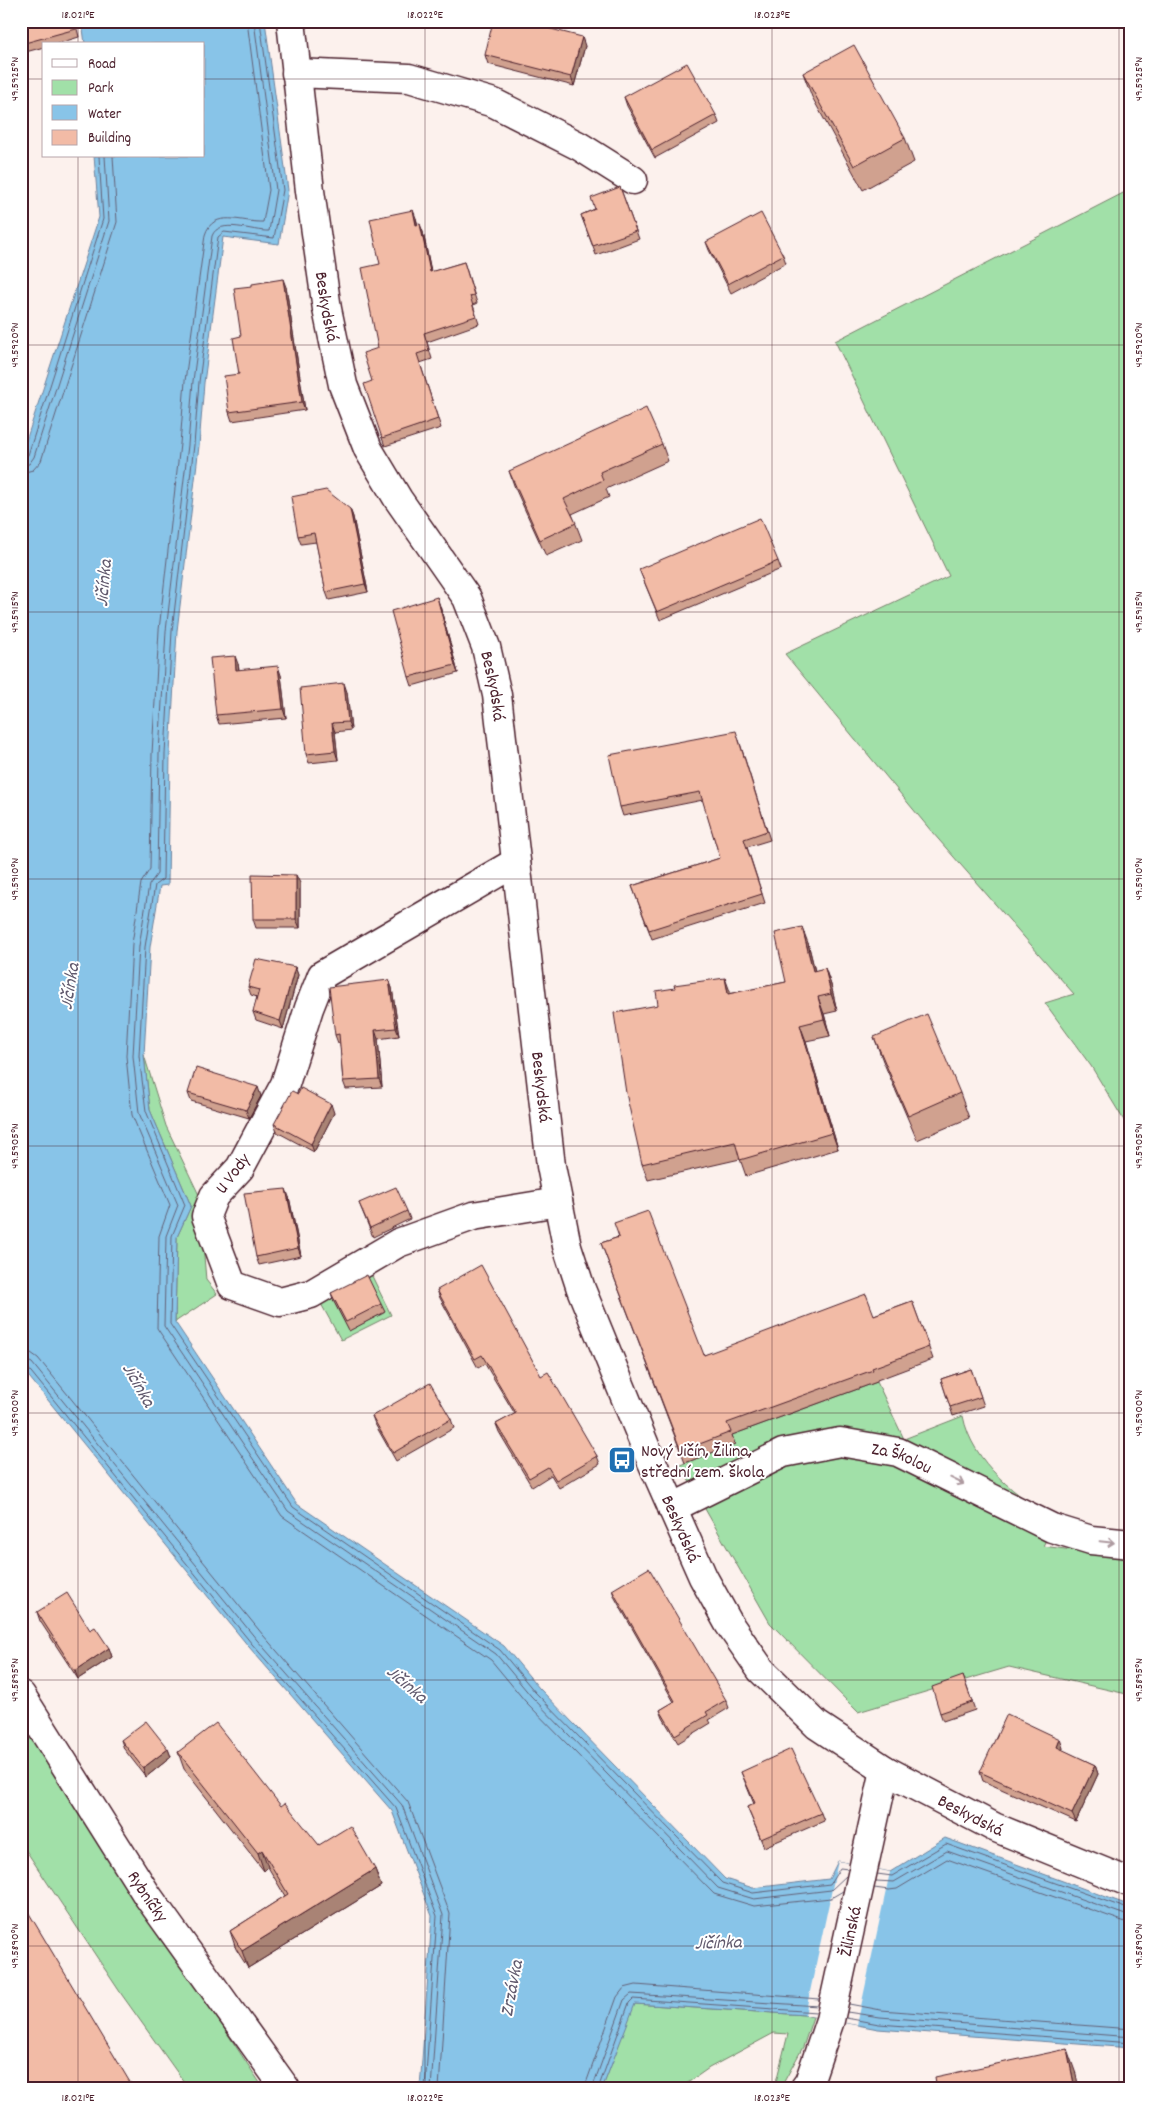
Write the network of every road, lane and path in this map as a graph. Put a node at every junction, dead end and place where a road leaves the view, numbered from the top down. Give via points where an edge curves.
1 (291, 21) edge
2 (296, 73) junction
3 (633, 180) dead end
4 (516, 862) junction
5 (558, 1202) junction
6 (672, 1508) junction
7 (1131, 1544) edge
8 (21, 1695) edge
9 (885, 1770) junction
10 (1131, 1883) edge
11 (286, 2089) edge
12 (804, 2089) edge

1 - 2 street, Beskydská
2 - 3 street via 409,78 494,103 579,146
2 - 4 street, Beskydská via 327,309 343,385 368,449 398,499 467,598 486,648 496,695
4 - 5 street, Beskydská via 551,1166
4 - 5 street, U Vody via 322,975 308,1008 285,1084 240,1168 214,1196 206,1216 232,1285 280,1302 311,1294 398,1243 473,1216
5 - 6 street, Beskydská via 580,1289
6 -> 7 street, Za Školou via 784,1453 840,1442 898,1452 1052,1528 1091,1540
6 - 9 street, Beskydská via 703,1576 761,1670 818,1725
8 - 11 street, Rybníčky via 147,1895
9 - 10 street, Beskydská via 994,1827
9 - 12 street, Žilinská via 830,2020 810,2082

